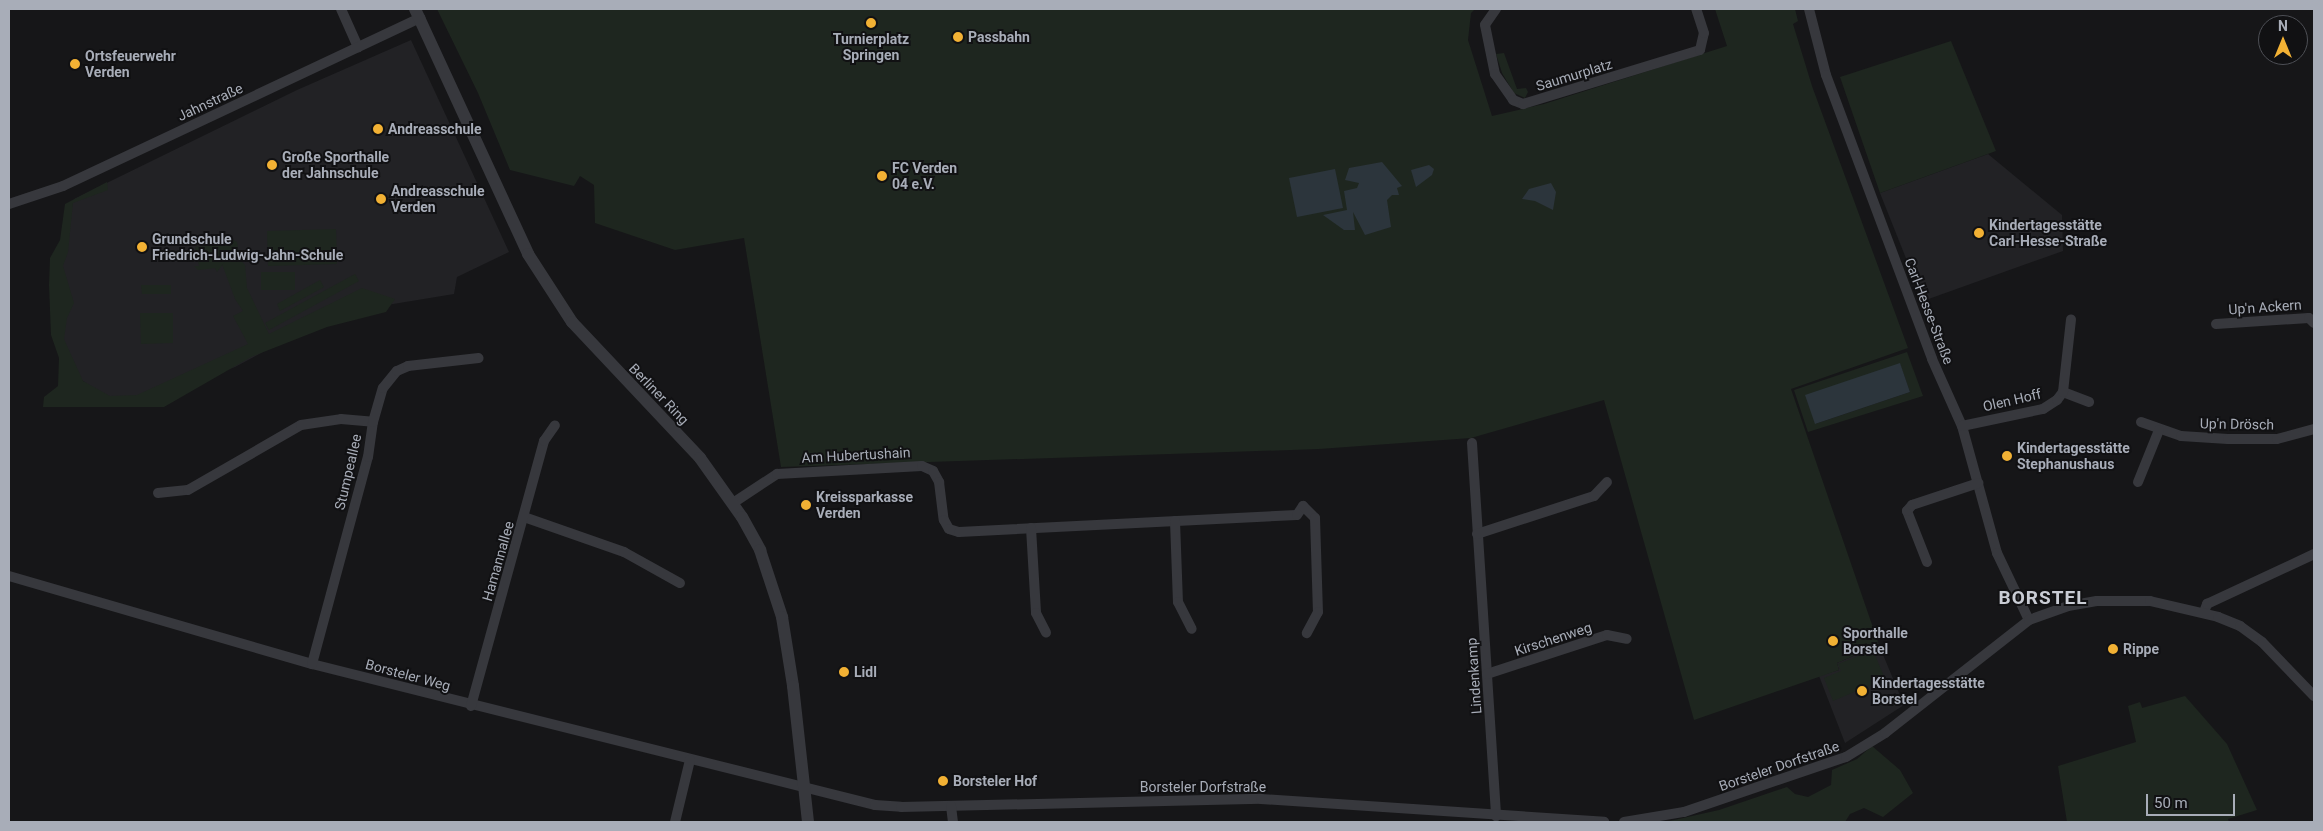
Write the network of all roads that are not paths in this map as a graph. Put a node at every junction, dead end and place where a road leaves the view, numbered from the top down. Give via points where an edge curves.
1 (341, 9) edge
2 (1496, 9) edge
3 (1696, 9) edge
4 (1809, 9) edge
5 (417, 13) edge
6 (358, 47) junction
7 (9, 204) edge
8 (2071, 319) dead end
9 (2314, 323) edge
10 (2216, 324) dead end
11 (479, 358) dead end
12 (2062, 392) junction
13 (2089, 402) dead end
14 (373, 422) junction
15 (2141, 422) dead end
16 (555, 425) dead end
17 (1962, 426) junction
18 (2314, 429) edge
19 (2159, 430) junction
20 (1472, 443) dead end
21 (1607, 482) dead end
22 (2138, 482) dead end
23 (1978, 483) junction
24 (158, 493) dead end
25 (734, 504) junction
26 (524, 517) junction
27 (1175, 521) junction
28 (1031, 528) junction
29 (1477, 534) junction
30 (2314, 554) edge
31 (1927, 562) dead end
32 (9, 576) edge
33 (680, 583) dead end
34 (2204, 612) junction
35 (2029, 620) junction
36 (1192, 629) dead end
37 (1046, 633) dead end
38 (1307, 633) dead end
39 (1627, 639) dead end
40 (312, 664) junction
41 (1488, 674) junction
42 (2314, 696) edge
43 (471, 706) junction
44 (690, 760) junction
45 (804, 788) junction
46 (951, 806) junction
47 (1496, 816) junction
48 (675, 822) edge
49 (808, 822) edge
50 (953, 822) edge
51 (1604, 822) edge
52 (1624, 822) edge

1 - 6 street
2 - 3 street, Saumurplatz via 1485,25 1495,74 1513,100 1523,104 1700,50 1704,33
4 - 17 street, Carl-Hesse-Straße via 1826,75 1932,359
5 - 6 street, Jahnstraße
5 - 25 street, Berliner Ring via 528,254 572,322 700,458
6 - 7 street, Jahnstraße via 80,178
8 - 12 street
9 - 10 street, Up'n Ackern via 2309,318
11 - 14 street, Stumpeallee via 428,362 397,371 383,388
12 - 13 street
12 - 17 street, Olen Hoff via 2043,409
14 - 24 street via 341,419 301,425 188,490
14 - 40 street, Stumpeallee via 368,457
15 - 19 street, Up'n Drösch
16 - 26 street, Hamannallee via 544,441
17 - 23 street, Carl-Hesse-Straße
18 - 19 street, Up'n Drösch via 2277,439 2180,436
19 - 22 street
20 - 29 street, Lindenkamp
21 - 29 street via 1594,496
23 - 31 street via 1912,505 1907,511
23 - 35 street, Carl-Hesse-Straße via 1997,554
25 - 28 street, Am Hubertushain via 777,474 922,466 933,471 939,482 944,520 949,529 959,532
25 - 45 street, Berliner Ring via 760,550 782,617
26 - 33 street via 624,552
26 - 43 street, Hamannallee
27 - 28 street, Am Hubertushain
27 - 36 street via 1178,602
27 - 38 street, Am Hubertushain via 1297,516 1303,506 1315,518 1318,612
28 - 37 street via 1036,613
29 - 41 street, Lindenkamp
30 - 34 street via 2207,604
32 - 40 street, Borsteler Weg
34 - 35 street, Borsteler Dorfstraße via 2150,601 2097,601 2060,608
34 - 42 street, Borsteler Dorfstraße via 2240,626 2262,642
35 - 52 street, Borsteler Dorfstraße via 1934,696 1846,757 1692,810
39 - 41 street, Kirschenweg via 1607,635
40 - 43 street, Borsteler Weg
41 - 47 street, Lindenkamp
43 - 44 street, Borsteler Weg
44 - 45 street, Borsteler Weg
44 - 48 street
45 - 46 street, Borsteler Dorfstraße via 874,805
45 - 49 street, Berliner Ring
46 - 47 street, Borsteler Dorfstraße via 1251,799
46 - 50 street
47 - 51 street, Borsteler Dorfstraße

